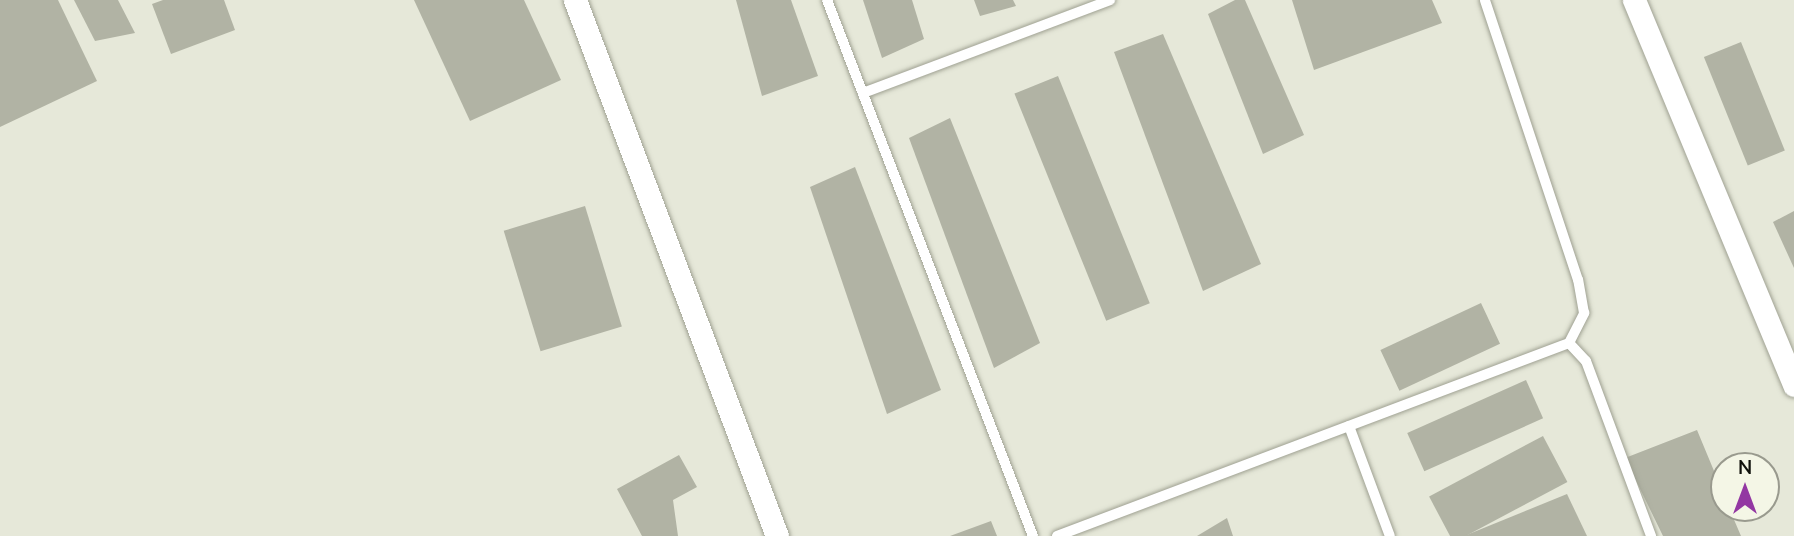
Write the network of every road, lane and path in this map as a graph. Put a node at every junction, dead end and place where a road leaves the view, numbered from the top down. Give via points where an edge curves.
1 (575, 0) edge
2 (827, 0) edge
3 (1110, 0) edge
4 (1485, 0) edge
5 (1634, 0) edge
6 (863, 93) junction
7 (1569, 343) junction
8 (1794, 386) edge
9 (1349, 426) junction
10 (777, 536) edge
11 (1033, 536) edge
12 (1057, 536) edge
13 (1390, 536) edge
14 (1651, 536) edge

1 - 10 street
2 - 6 lane
3 - 6 lane
4 - 7 lane via 1578,280 1584,313
5 - 8 street
6 - 11 lane
7 - 9 lane
7 - 14 lane via 1586,361
9 - 12 lane
9 - 13 lane

